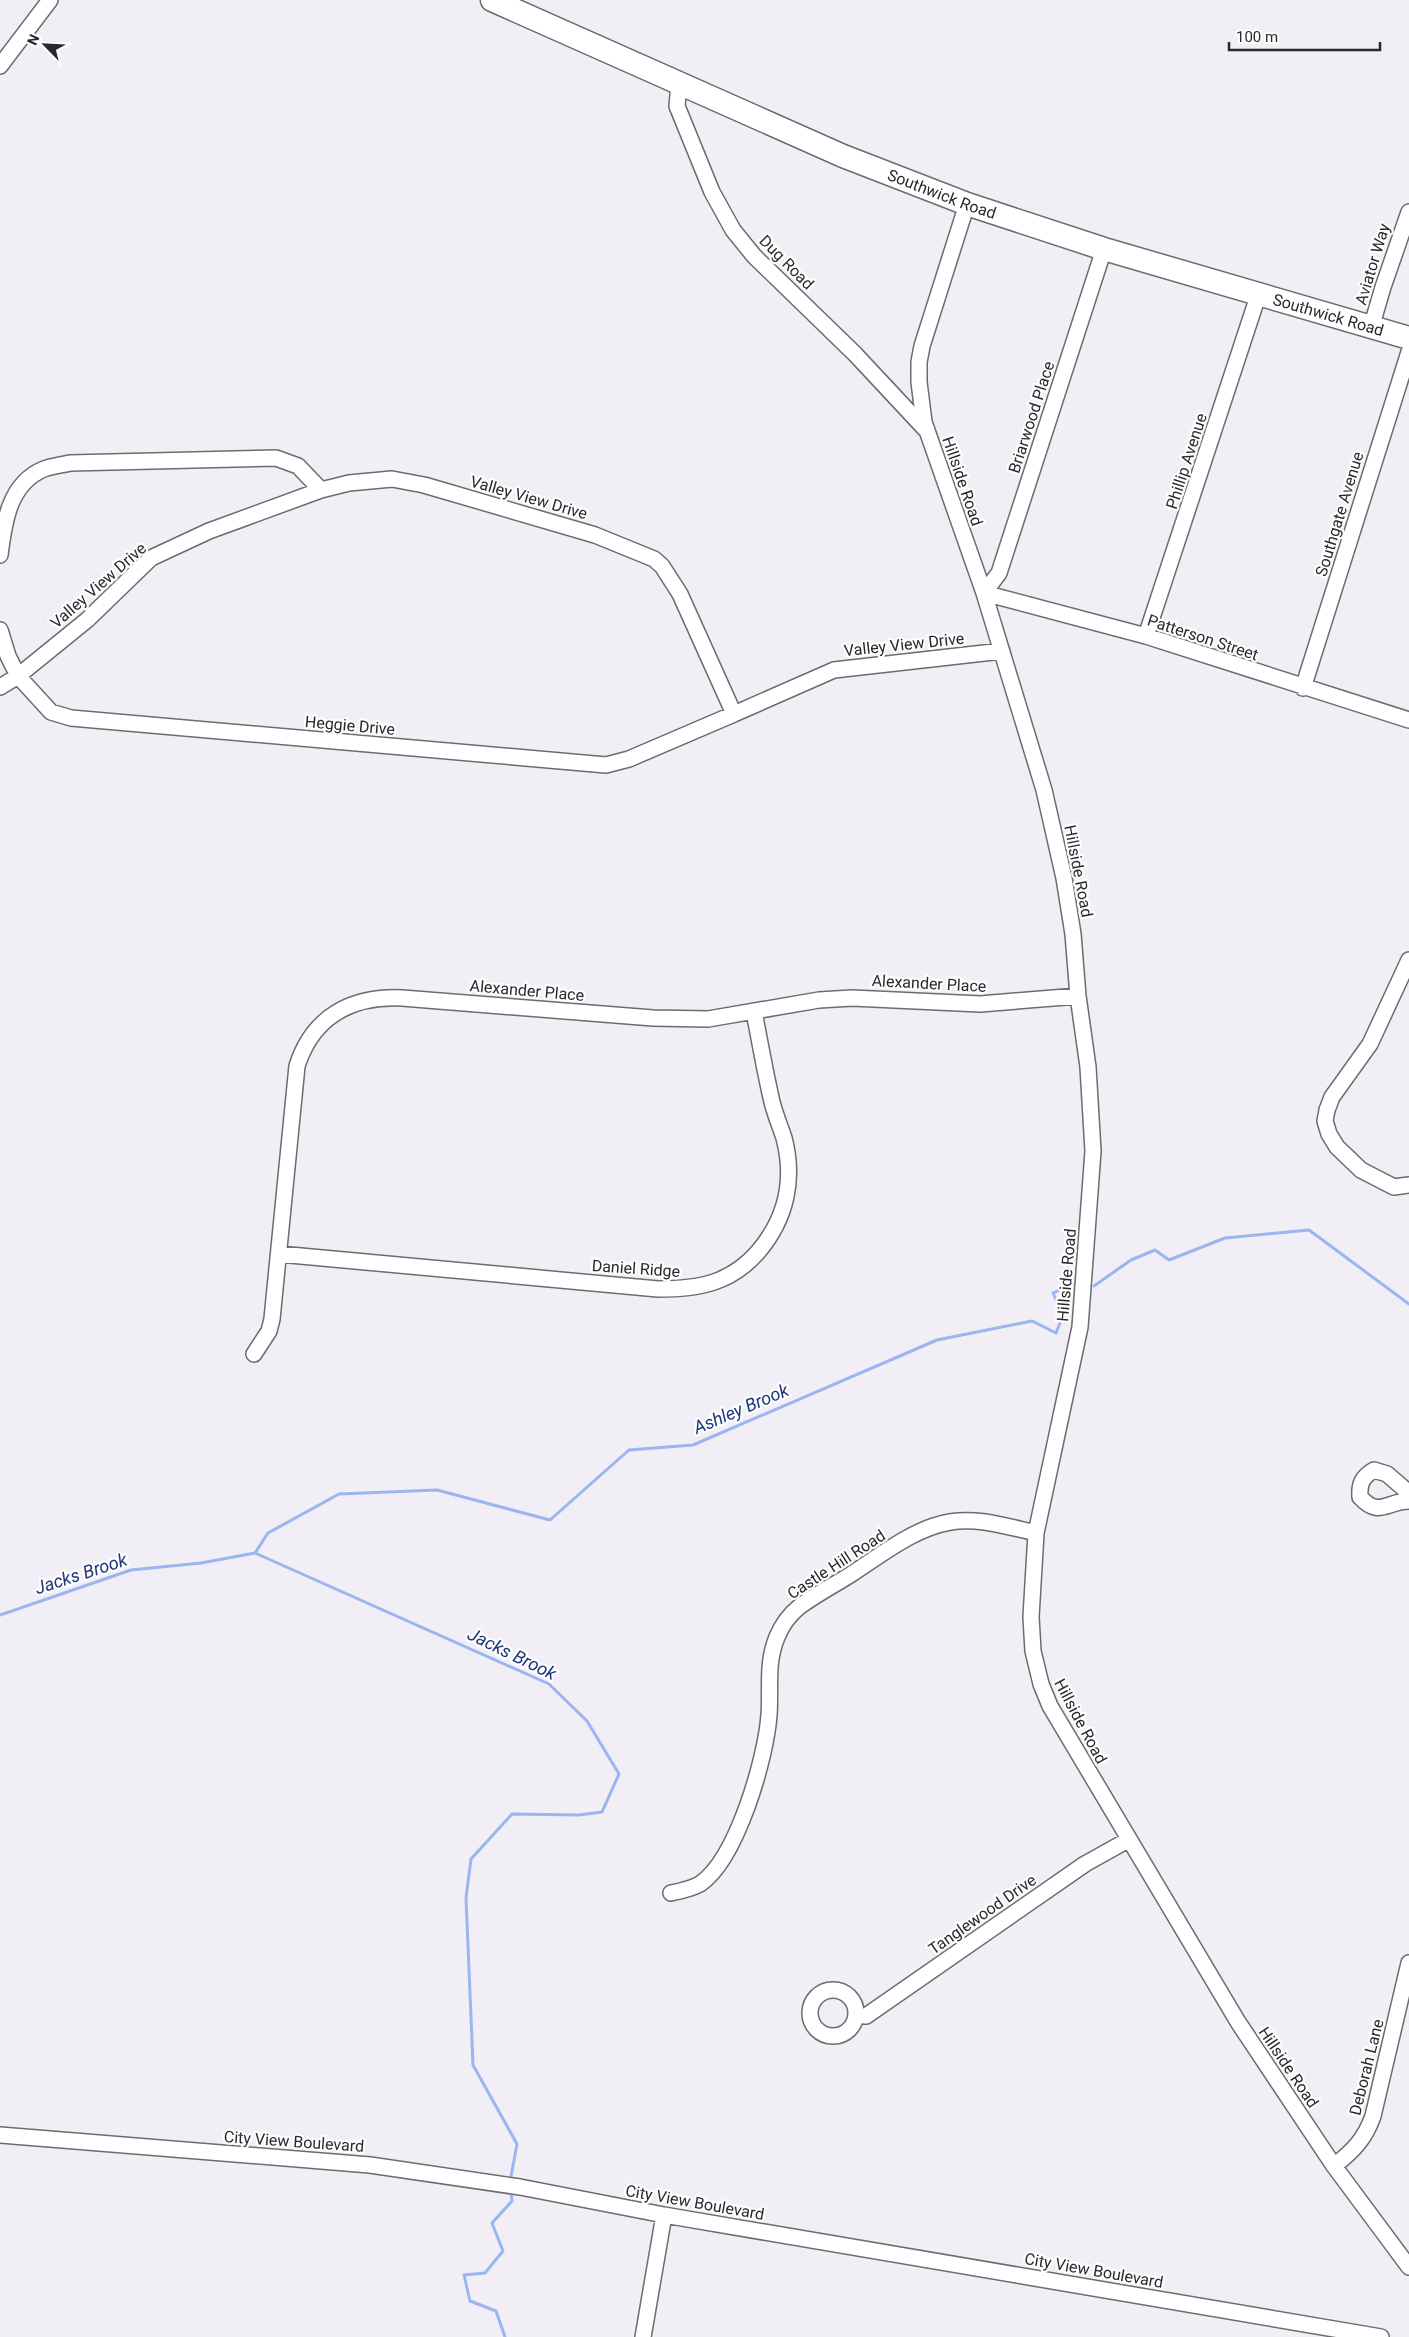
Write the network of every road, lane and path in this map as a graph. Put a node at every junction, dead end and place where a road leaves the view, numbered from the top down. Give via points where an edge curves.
1 (50, 0) edge
2 (492, 0) edge
3 (0, 66) edge
4 (678, 84) junction
5 (967, 204) junction
6 (1409, 212) edge
7 (1104, 249) junction
8 (1258, 296) junction
9 (1371, 328) junction
10 (1409, 338) edge
11 (1409, 352) edge
12 (927, 431) junction
13 (321, 490) junction
14 (0, 555) edge
15 (984, 593) junction
16 (0, 630) edge
17 (1146, 636) junction
18 (1002, 651) junction
19 (18, 676) junction
20 (0, 687) edge
21 (1303, 688) junction
22 (734, 714) junction
23 (1409, 720) edge
24 (1409, 960) edge
25 (1078, 996) junction
26 (754, 1012) junction
27 (1409, 1184) edge
28 (279, 1254) junction
29 (254, 1354) dead end
30 (1409, 1493) edge
31 (1409, 1500) edge
32 (1036, 1533) junction
33 (1128, 1840) junction
34 (671, 1893) dead end
35 (1409, 1963) edge
36 (856, 2015) dead end
37 (0, 2135) edge
38 (1334, 2166) junction
39 (664, 2215) junction
40 (1409, 2267) edge
41 (643, 2337) edge
42 (1381, 2337) edge

1 - 3 street
2 - 4 highway, Southwick Road
4 - 5 highway, Southwick Road via 871,168
4 - 12 street, Dug Road via 677,106 709,185 733,230 754,256 855,354
5 - 7 highway, Southwick Road
5 - 12 street, Hillside Road via 933,306 919,362 920,402
6 - 9 street, Aviator Way
7 - 8 highway, Southwick Road
7 - 15 street, Briarwood Place via 999,573
8 - 9 highway, Southwick Road
8 - 17 street, Phillip Avenue
9 - 10 highway, Southwick Road
11 - 21 street, Southgate Avenue
12 - 15 street, Hillside Road
13 - 14 street via 298,466 276,458 70,462 44,469 28,479 13,497
13 - 19 street, Valley View Drive via 209,531 151,558 87,620
13 - 22 street, Valley View Drive via 348,483 392,479 424,485 595,535 654,559 680,594
15 - 17 street, Patterson Street
15 - 18 street, Hillside Road
16 - 19 street, Heggie Drive
17 - 21 street, Patterson Street
18 - 22 street, Valley View Drive via 834,670
18 - 25 street, Hillside Road via 1031,740 1054,832 1073,934
19 - 20 street, Valley View Drive
19 - 22 street, Heggie Drive via 51,712 71,718 606,765 629,759
21 - 23 street, Patterson Street
24 - 27 street via 1370,1044 1332,1097 1326,1126 1342,1154 1361,1170 1394,1187
25 - 26 street, Alexander Place via 980,1004 852,998 819,1000
25 - 32 street, Hillside Road via 1088,1067 1093,1151 1082,1307
26 - 28 street, Alexander Place via 708,1019 667,1019 384,997 343,1008 314,1033 297,1066
26 - 28 street, Daniel Ridge via 787,1156 788,1188 779,1220 766,1242 748,1263 724,1278 698,1288 658,1289
28 - 29 street, Alexander Place via 271,1325
30 - 31 street via 1387,1474 1374,1470 1364,1476 1360,1486 1360,1497 1374,1508
32 - 33 street, Hillside Road via 1032,1632 1041,1684 1050,1706
32 - 34 street, Castle Hill Road via 967,1520 930,1528 808,1601 788,1618 777,1636 770,1659 769,1717 747,1807 712,1872 700,1884
33 - 36 street, Tanglewood Drive via 1085,1864 866,2016
33 - 38 street, Hillside Road via 1238,2022
35 - 38 street, Deborah Lane via 1368,2130 1354,2150
37 - 39 street, City View Boulevard via 370,2165 520,2187
38 - 40 street, Hillside Road
39 - 41 street
39 - 42 street, City View Boulevard

